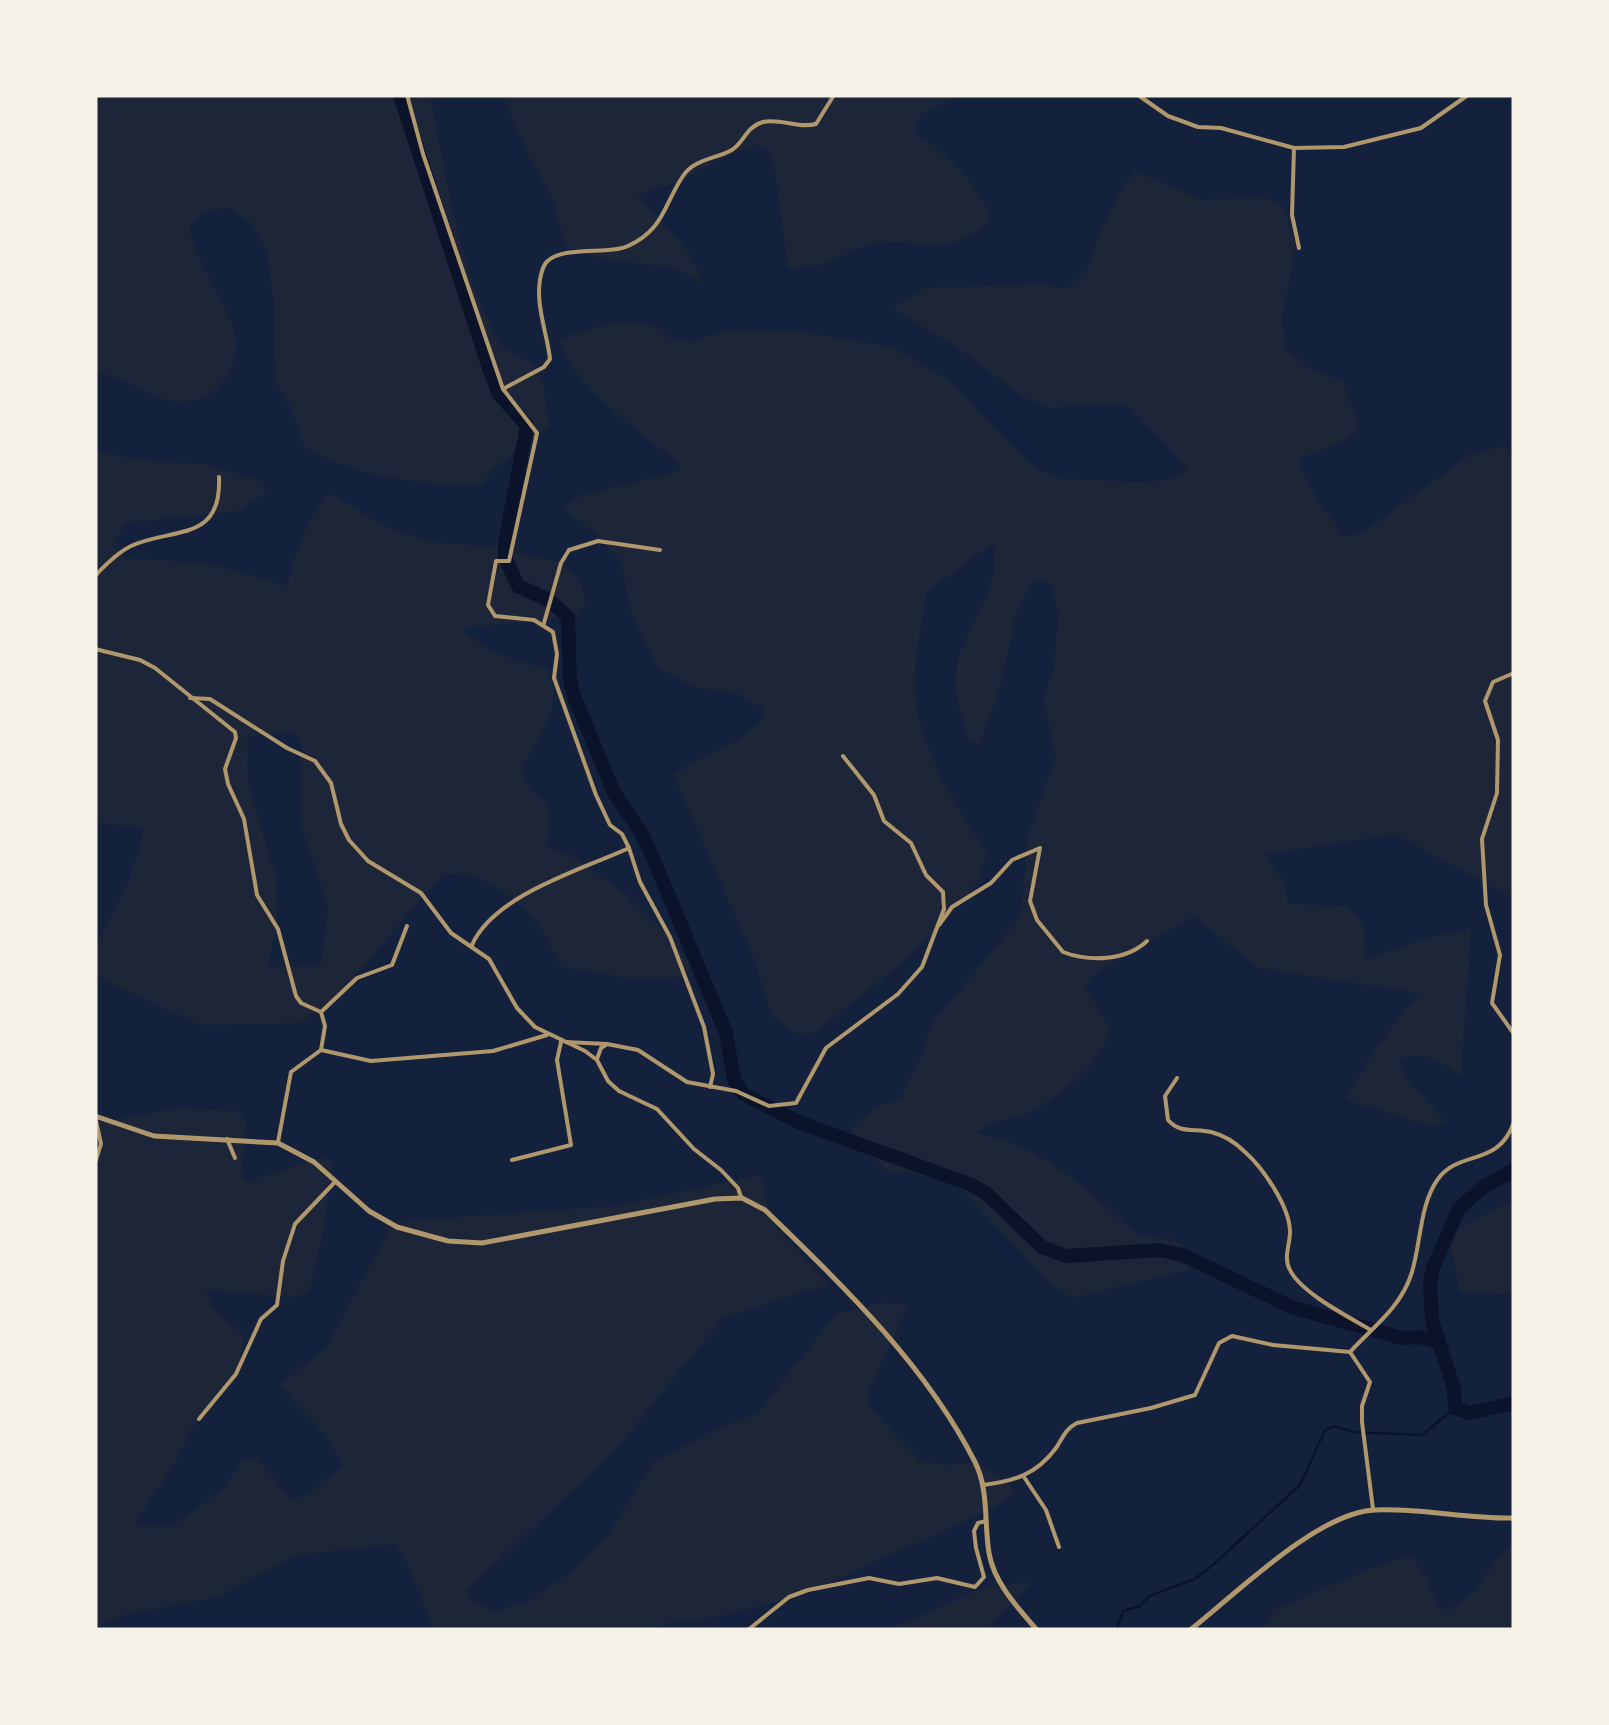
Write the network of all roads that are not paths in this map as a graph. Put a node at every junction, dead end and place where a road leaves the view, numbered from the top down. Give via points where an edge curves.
1 (408, 95) edge
2 (834, 95) edge
3 (1138, 95) edge
4 (1468, 95) edge
5 (1294, 148) junction
6 (1299, 248) dead end
7 (503, 389) junction
8 (219, 477) dead end
9 (660, 550) dead end
10 (95, 576) edge
11 (544, 623) junction
12 (95, 649) edge
13 (1514, 672) edge
14 (190, 698) junction
15 (842, 756) dead end
16 (629, 848) junction
17 (407, 926) dead end
18 (936, 928) junction
19 (1147, 941) dead end
20 (472, 945) junction
21 (321, 1012) junction
22 (1514, 1034) edge
23 (547, 1035) junction
24 (561, 1042) junction
25 (607, 1044) junction
26 (320, 1050) junction
27 (597, 1060) junction
28 (1176, 1078) dead end
29 (710, 1087) junction
30 (95, 1116) edge
31 (1514, 1122) edge
32 (227, 1139) junction
33 (278, 1143) junction
34 (235, 1158) dead end
35 (512, 1160) dead end
36 (95, 1163) edge
37 (335, 1182) junction
38 (742, 1198) junction
39 (1369, 1332) junction
40 (1350, 1352) junction
41 (198, 1418) dead end
42 (1024, 1477) junction
43 (983, 1485) junction
44 (1374, 1510) junction
45 (1514, 1518) edge
46 (986, 1522) junction
47 (1059, 1547) dead end
48 (748, 1630) edge
49 (1037, 1630) edge
50 (1190, 1630) edge

1 - 7 street
2 - 7 street via 816,124 761,123 730,152 694,165 654,228 627,247 551,258 542,269 540,296 550,360
3 - 5 street via 1168,116
4 - 5 street via 1422,128 1344,147
5 - 6 street via 1292,215
7 - 11 street via 537,439 508,561 496,561 490,611
8 - 10 street via 207,522 127,548
9 - 11 street via 598,542 569,550
11 - 16 street via 556,641 554,678 596,795
12 - 14 street via 140,660
13 - 22 street via 1486,691 1498,740 1497,794 1482,839 1486,905 1500,955 1492,1003
14 - 20 street via 210,699 315,761 331,782 349,840 368,861 421,893 452,934
14 - 21 street via 235,732 225,769 244,820 257,894 284,946 296,996
15 - 18 street via 874,794 884,821 911,843 944,892
16 - 20 street via 516,899 486,920
16 - 29 street via 704,1027
17 - 21 street via 392,965 357,978
18 - 19 street via 1012,860 1040,848 1030,901 1063,952 1118,958
18 - 29 street via 922,966 898,994 826,1048 796,1102 769,1106
20 - 23 street via 489,959 517,1008
21 - 26 street
23 - 24 street
23 - 26 street via 493,1051 371,1060
24 - 25 street
24 - 27 street
24 - 35 street via 557,1060 571,1145
25 - 27 street
25 - 29 street via 638,1050 687,1082
26 - 33 street via 291,1072
27 - 38 street via 608,1081 657,1108
28 - 39 street via 1165,1096 1168,1120 1180,1130 1225,1137 1245,1152 1286,1214 1288,1268 1296,1280
30 - 32 street via 154,1136
30 - 36 street via 101,1144
31 - 39 street via 1500,1147 1450,1167 1438,1179 1404,1293
32 - 33 street
32 - 34 street
33 - 37 street
37 - 38 street via 397,1227 482,1243
37 - 41 street via 296,1224 277,1305 262,1319 236,1374
38 - 43 street via 765,1210 886,1331 963,1439
39 - 40 street
40 - 42 street via 1225,1338 1195,1395 1068,1427 1046,1460
40 - 44 street via 1370,1382 1362,1422
42 - 43 street
42 - 47 street
43 - 46 street
44 - 45 street
44 - 50 street via 1327,1523
46 - 48 street via 974,1531 981,1584 870,1578 808,1590
46 - 49 street via 996,1576

